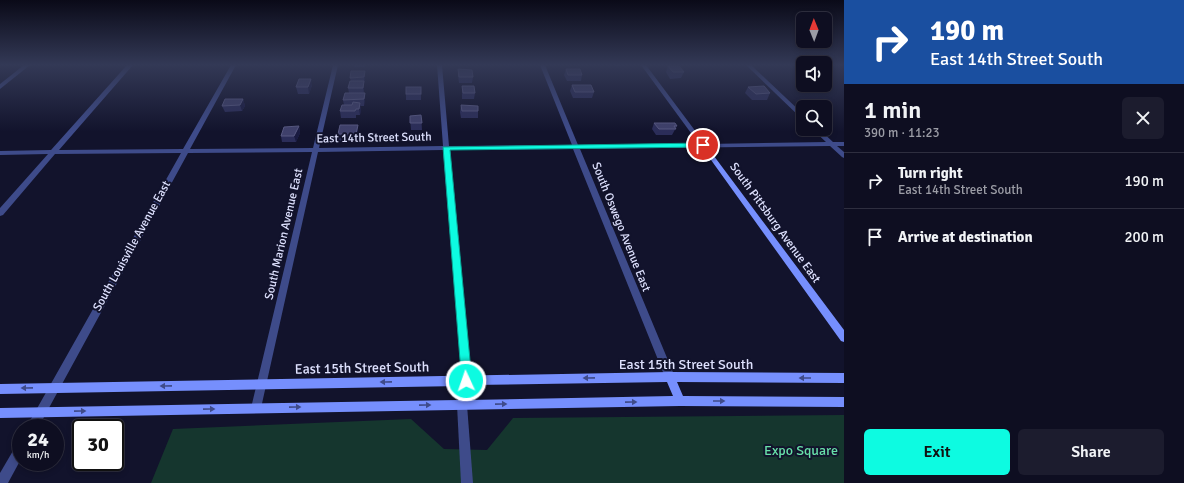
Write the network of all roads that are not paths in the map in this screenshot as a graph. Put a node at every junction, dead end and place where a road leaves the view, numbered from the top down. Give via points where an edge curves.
1 (110, 88) edge
2 (220, 88) edge
3 (330, 88) edge
4 (441, 88) edge
5 (551, 88) edge
6 (661, 88) edge
7 (772, 88) edge
8 (796, 110) edge
9 (822, 136) edge
10 (831, 144) junction
11 (844, 144) edge
12 (703, 145) junction
13 (575, 147) junction
14 (446, 148) junction
15 (316, 150) junction
16 (185, 151) junction
17 (53, 152) junction
18 (0, 153) edge
19 (844, 156) edge
20 (0, 213) edge
21 (844, 338) edge
22 (670, 377) junction
23 (844, 378) edge
24 (466, 381) junction
25 (262, 384) junction
26 (54, 388) junction
27 (0, 389) edge
28 (680, 401) junction
29 (844, 402) edge
30 (462, 405) junction
31 (256, 408) junction
32 (40, 412) junction
33 (0, 413) edge
34 (36, 419) edge
35 (12, 464) edge
36 (1, 483) edge
37 (467, 483) edge

1 - 17 street
2 - 16 street, South Louisville Avenue East
3 - 15 street, South Marion Avenue East
4 - 14 street
5 - 13 street, South Oswego Avenue East
6 - 12 street, South Pittsburg Avenue East
7 - 8 street
9 - 10 street
10 - 11 street, East 14th Street South
10 - 12 street, East 14th Street South
10 - 19 street
12 - 13 street, East 14th Street South
12 - 21 main road, South Pittsburg Avenue East
13 - 14 street, East 14th Street South
13 - 22 street, South Oswego Avenue East
14 - 15 street, East 14th Street South
14 - 24 street
15 - 16 street, East 14th Street South
15 - 25 street, South Marion Avenue East
16 - 17 street, East 14th Street South
16 - 26 street, South Louisville Avenue East
17 - 18 street, East 14th Street South
17 - 20 street
23 -> 22 main road, East 15th Street South
22 -> 24 main road, East 15th Street South
22 - 28 main road
24 -> 25 main road, East 15th Street South
24 - 30 main road
25 -> 26 main road, East 15th Street South
25 - 31 street, South Marion Avenue East
26 -> 27 main road, East 15th Street South
26 - 32 street, South Louisville Avenue East
28 -> 29 main road
30 -> 28 main road
31 -> 30 main road
30 - 37 street
32 -> 31 main road
32 - 33 main road
32 - 34 street, South Louisville Avenue East
35 - 36 street

